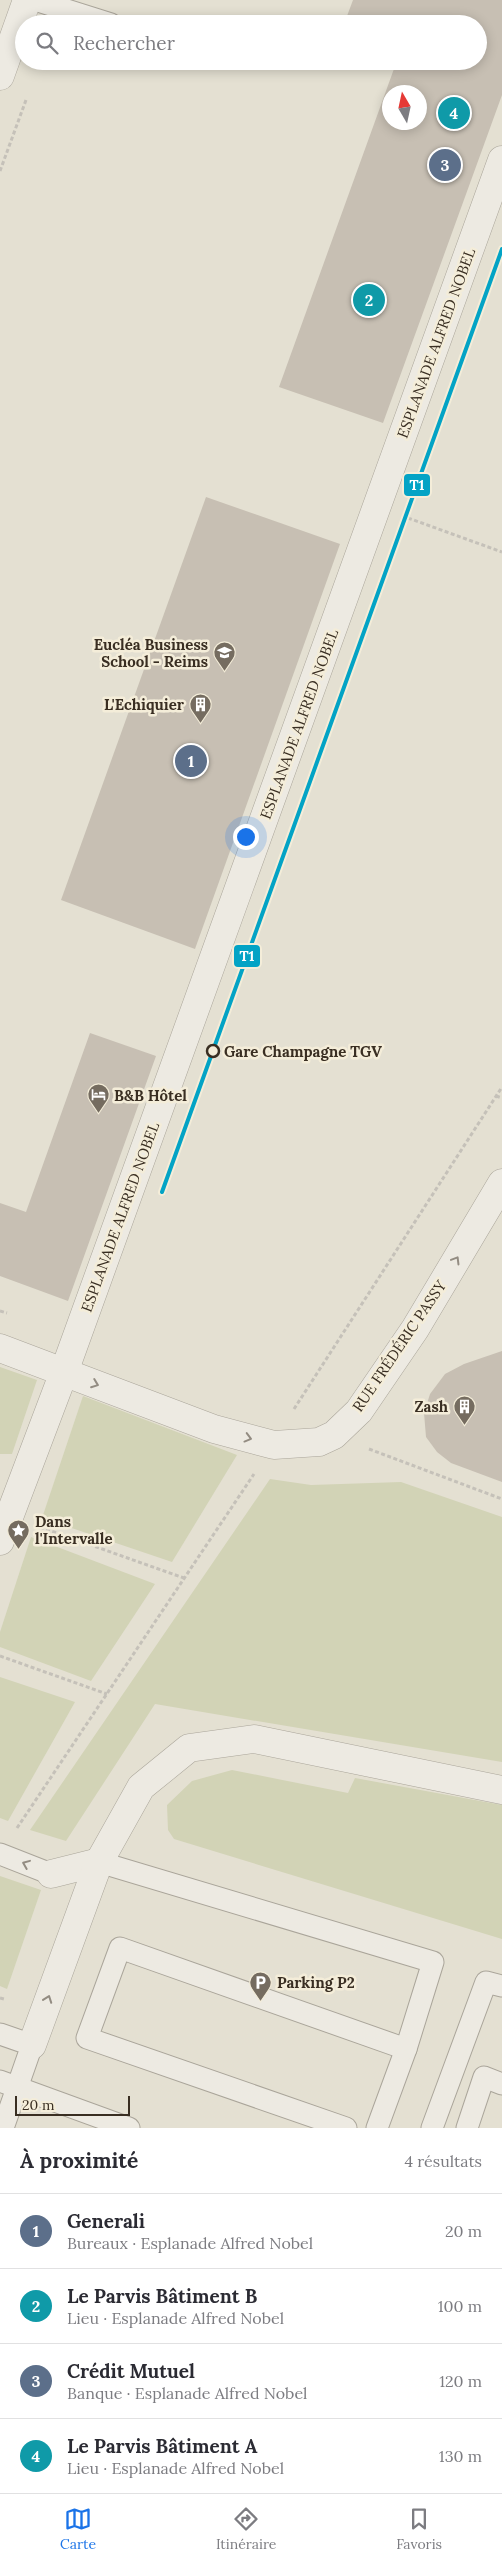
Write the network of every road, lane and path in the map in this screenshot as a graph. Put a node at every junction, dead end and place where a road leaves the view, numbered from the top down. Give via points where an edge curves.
1 (27, 0) edge
2 (35, 0) edge
3 (22, 15) edge
4 (82, 15) edge
5 (15, 34) edge
6 (0, 76) edge
7 (26, 98) dead end
8 (502, 160) edge
9 (0, 171) edge
10 (377, 506) junction
11 (502, 552) edge
12 (502, 1087) edge
13 (496, 1096) junction
14 (502, 1098) edge
15 (502, 1183) edge
16 (0, 1348) edge
17 (64, 1372) junction
18 (334, 1435) junction
19 (274, 1445) junction
20 (502, 1499) edge
21 (9, 1516) junction
22 (0, 1541) edge
23 (184, 1578) junction
24 (0, 1656) edge
25 (107, 1694) junction
26 (502, 1790) edge
27 (16, 1830) dead end
28 (0, 1854) edge
29 (99, 1862) junction
30 (51, 1874) joint
31 (502, 1986) edge
32 (0, 2034) edge
33 (32, 2045) junction
34 (406, 2049) junction
35 (9, 2084) edge
36 (502, 2084) edge
37 (3, 2128) edge
38 (129, 2128) edge
39 (346, 2128) edge
40 (377, 2128) edge
41 (432, 2128) edge
42 (467, 2128) edge

1 - 3 street
2 - 4 lane
5 - 6 street
7 - 9 path
8 - 10 street, ESPLANADE ALFRED NOBEL
10 - 11 path
10 - 17 street, ESPLANADE ALFRED NOBEL
12 - 13 path
13 - 14 path
13 - 19 path
18 -> 15 street, RUE FRÉDÉRIC PASSY via 359,1411 415,1329
16 - 17 street, RUE FRÉDÉRIC PASSY
17 -> 19 street, RUE FRÉDÉRIC PASSY via 214,1429
17 - 21 street, ESPLANADE ALFRED NOBEL
18 - 19 street, RUE FRÉDÉRIC PASSY via 319,1442
18 - 20 path
19 - 23 path
21 - 22 street, ESPLANADE ALFRED NOBEL
21 - 23 path
23 - 25 path
24 - 25 path
25 - 27 path
26 - 29 street via 254,1739 189,1748 141,1787
30 -> 28 lane
29 - 30 street
33 -> 29 street
29 - 34 lane via 433,1962
31 - 41 lane via 486,1982
32 - 33 lane
33 - 35 lane
34 - 39 lane via 120,1948 88,2038
34 - 40 lane
35 - 37 lane
35 - 38 lane
36 - 42 lane via 484,2078

